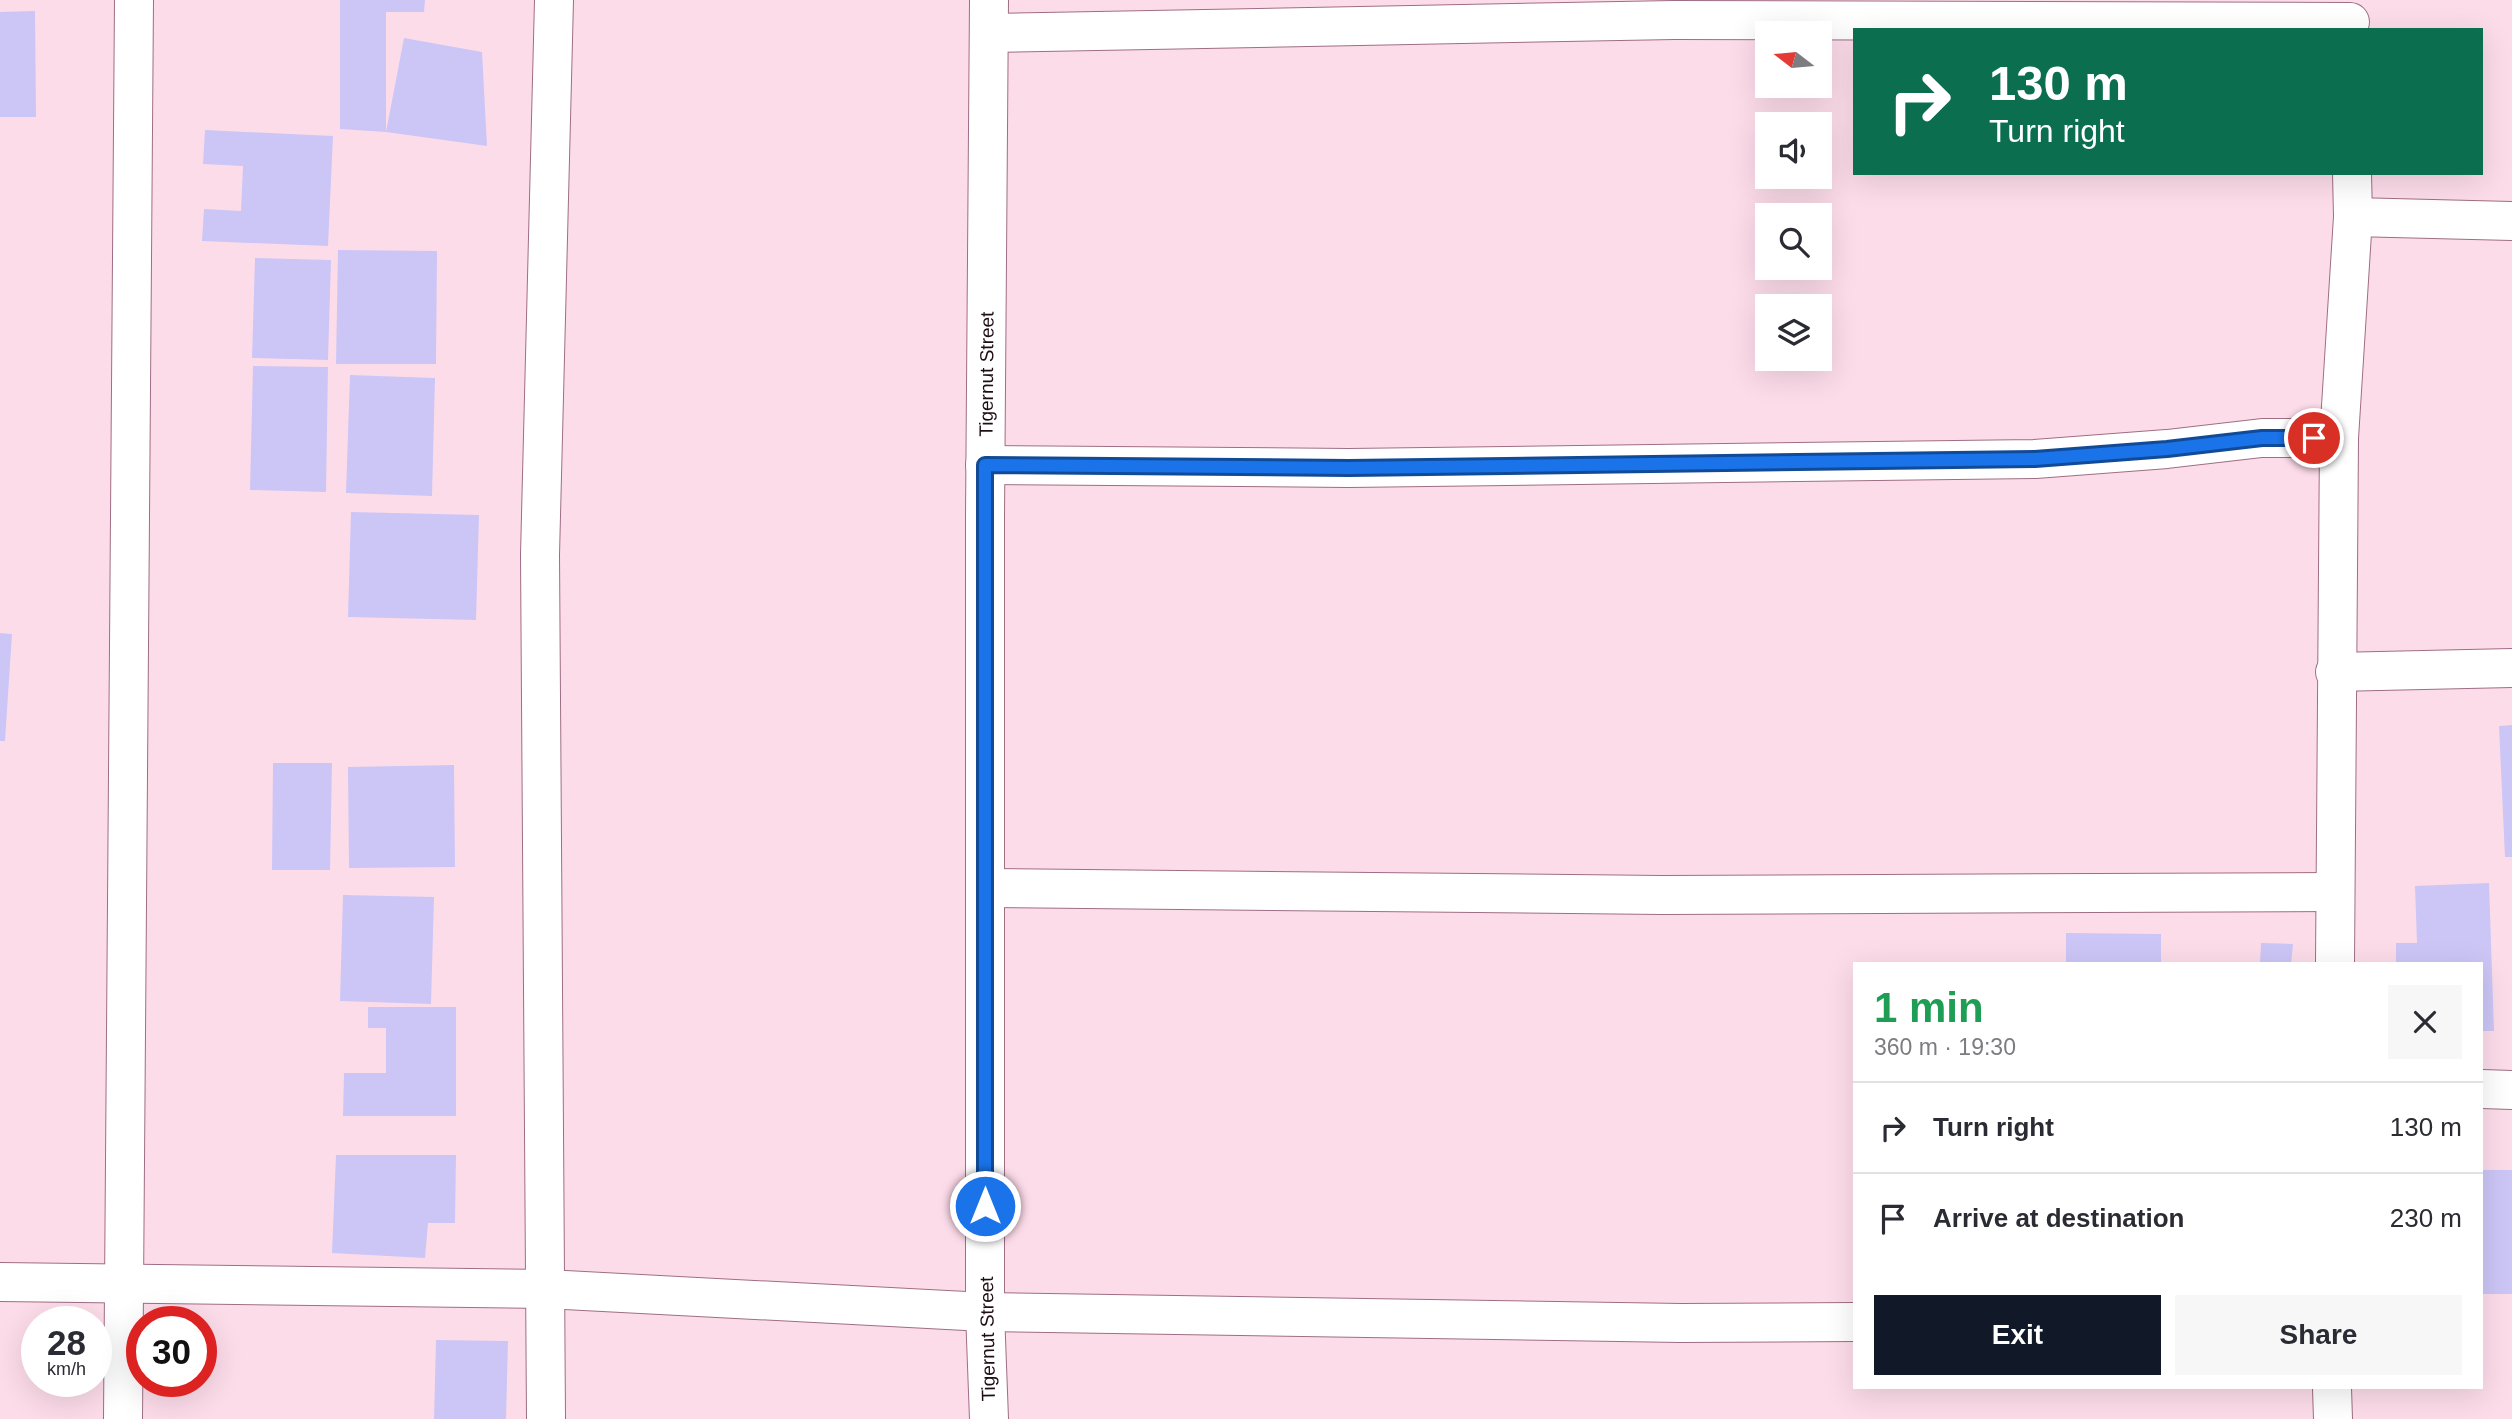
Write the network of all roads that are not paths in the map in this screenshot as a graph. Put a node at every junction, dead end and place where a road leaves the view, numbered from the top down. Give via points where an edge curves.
1 (134, 0) edge
2 (554, 0) edge
3 (989, 17) edge
4 (2350, 17) edge
5 (2353, 175) edge
6 (2353, 217) junction
7 (2512, 221) edge
8 (2340, 438) junction
9 (985, 465) junction
10 (2512, 668) edge
11 (2336, 671) junction
12 (985, 888) junction
13 (2335, 892) junction
14 (2335, 962) edge
15 (2483, 1089) edge
16 (2512, 1090) edge
17 (0, 1282) edge
18 (124, 1284) junction
19 (546, 1289) junction
20 (985, 1312) junction
21 (1853, 1322) edge
22 (2332, 1389) edge
23 (123, 1419) edge
24 (546, 1419) edge
25 (989, 1419) edge
26 (2333, 1419) edge

1 - 18 street
2 - 19 street via 540,555
3 - 4 street
3 - 9 street, Tigernut Street
5 - 6 street
6 - 7 street
6 - 8 street
8 - 9 street via 2262,438 2035,459 1349,468
8 - 11 street
9 - 12 street, Tigernut Street
10 - 11 street
11 - 13 street
12 - 13 street via 1662,895
12 - 20 street, Tigernut Street
13 - 14 street
15 - 16 street
17 - 18 street
18 - 19 street
18 - 23 street
19 - 20 street
19 - 24 street
20 - 21 street
20 - 25 street, Tigernut Street
22 - 26 street

